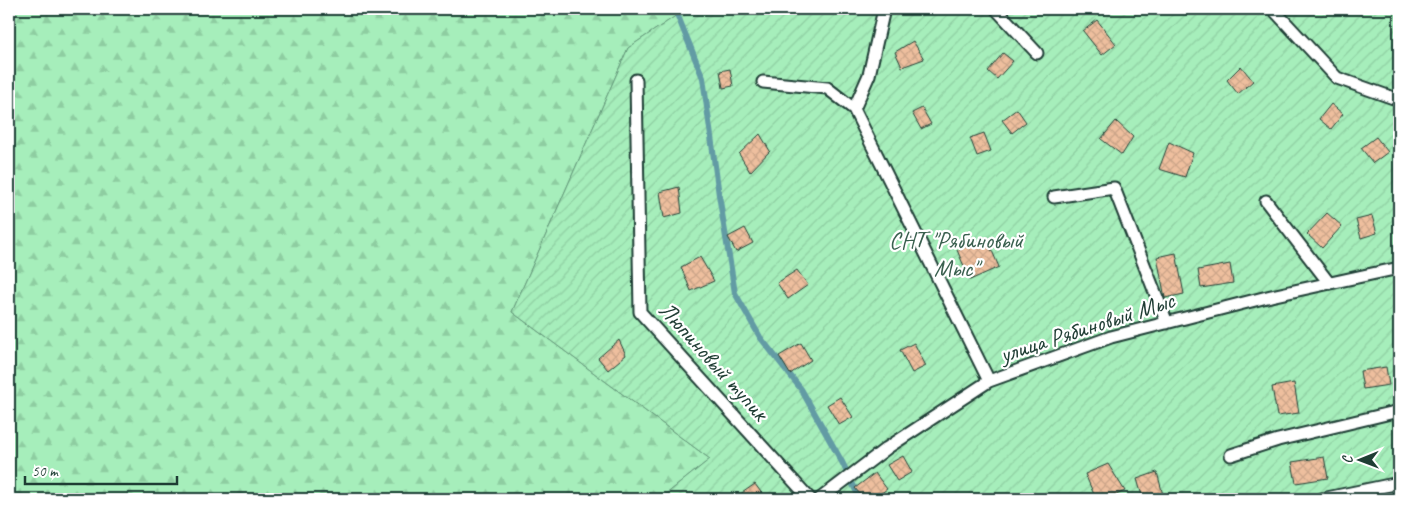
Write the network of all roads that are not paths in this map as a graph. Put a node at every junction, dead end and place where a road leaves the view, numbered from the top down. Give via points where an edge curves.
1 (884, 9) edge
2 (996, 9) edge
3 (1273, 9) edge
4 (1037, 52) dead end
5 (636, 80) dead end
6 (763, 82) dead end
7 (1399, 100) edge
8 (854, 109) junction
9 (1054, 197) dead end
10 (1266, 201) dead end
11 (1399, 268) edge
12 (1329, 283) junction
13 (1166, 323) junction
14 (989, 381) junction
15 (1399, 411) edge
16 (1231, 455) dead end
17 (1399, 483) edge
18 (810, 499) edge
19 (820, 499) edge
20 (1322, 499) edge

1 - 8 lane via 870,76
2 - 4 lane
3 - 7 lane via 1337,78
5 - 18 lane, Люпиновый тупик via 640,312
6 - 8 lane via 827,88
8 - 14 lane
9 - 13 lane via 1114,188
10 - 12 lane
11 - 12 lane, улица Рябиновый Мыс
12 - 13 lane, улица Рябиновый Мыс
13 - 14 lane, улица Рябиновый Мыс via 1111,337
14 - 19 lane, улица Рябиновый Мыс via 886,448
15 - 16 lane via 1278,440
17 - 20 lane

